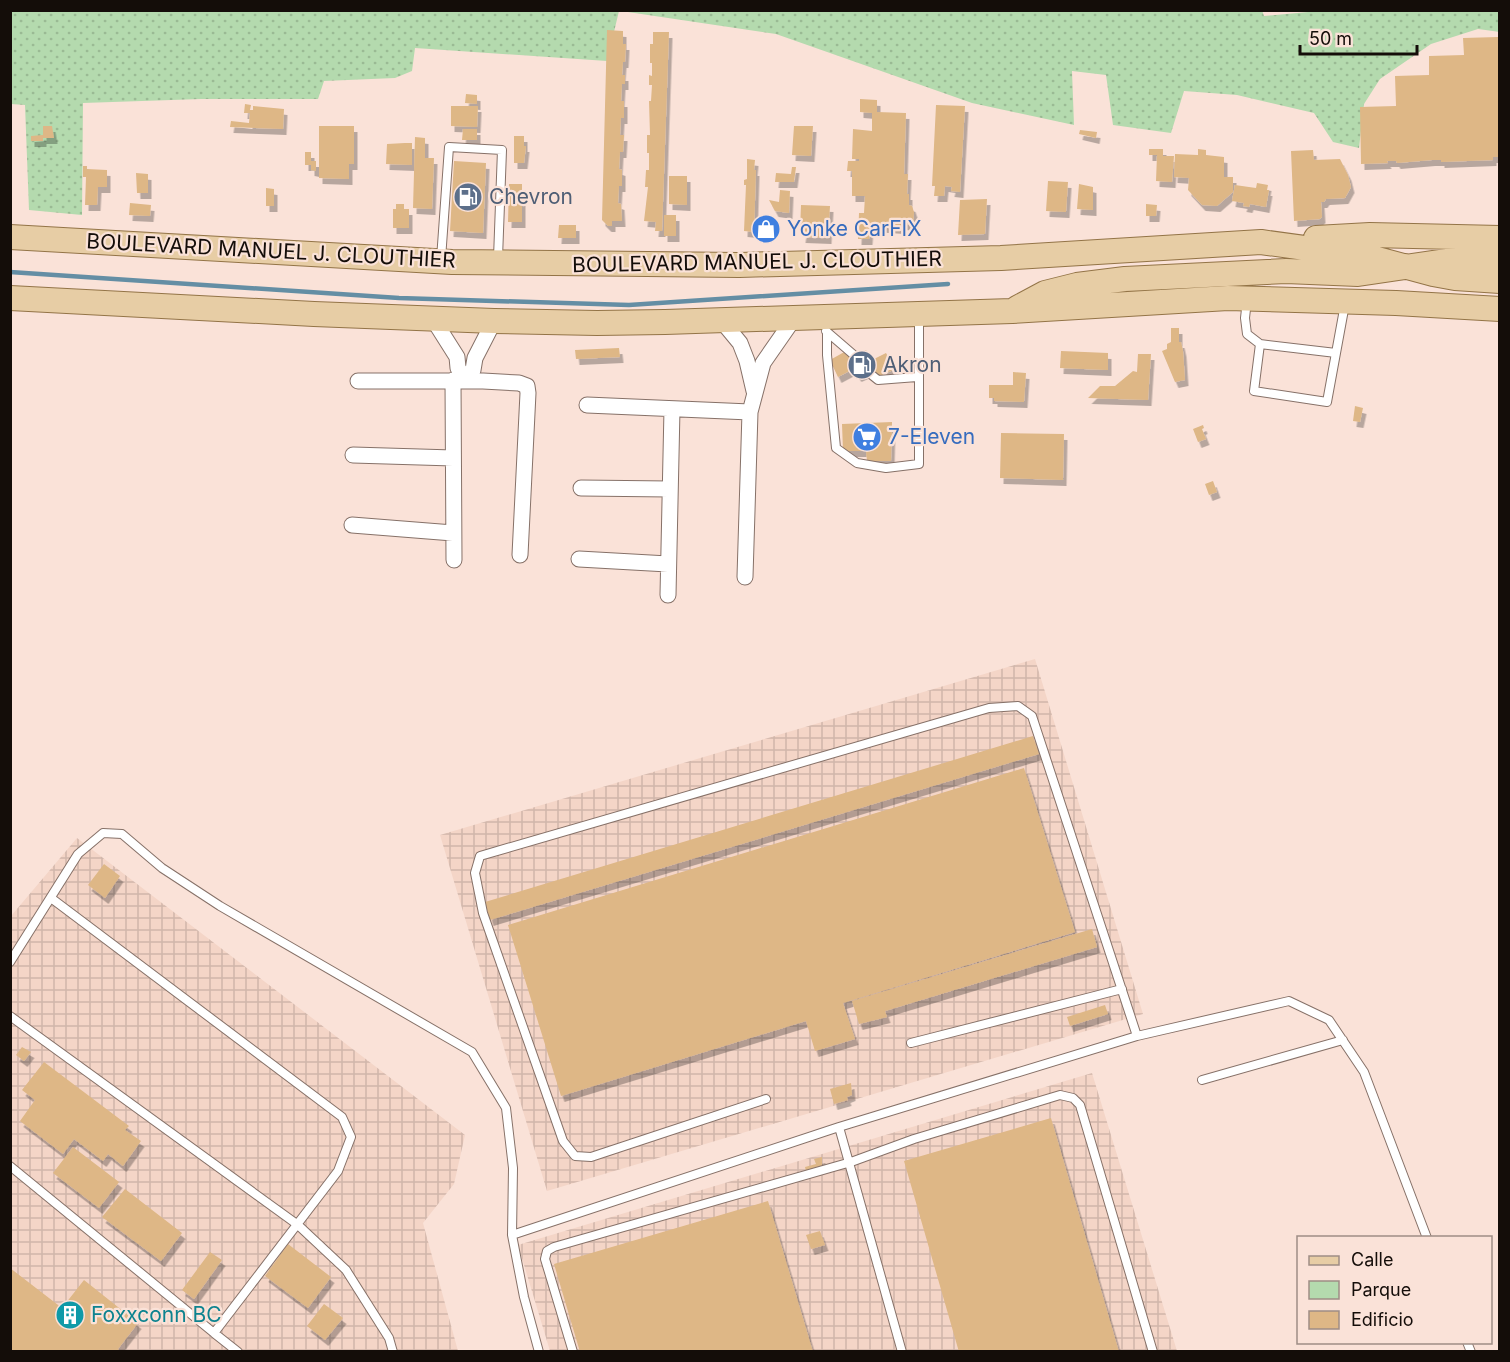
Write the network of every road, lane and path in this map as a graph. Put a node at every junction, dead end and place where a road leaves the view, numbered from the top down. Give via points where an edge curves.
1 (10, 237) edge
2 (1500, 238) edge
3 (1261, 242) junction
4 (1500, 257) edge
5 (440, 261) junction
6 (498, 263) junction
7 (1408, 266) junction
8 (1500, 281) edge
9 (10, 298) edge
10 (1247, 299) junction
11 (1346, 301) junction
12 (1500, 309) edge
13 (1012, 311) junction
14 (919, 314) junction
15 (433, 319) junction
16 (721, 320) junction
17 (494, 321) junction
18 (813, 322) junction
19 (1260, 344) junction
20 (1336, 353) junction
21 (855, 356) dead end
22 (868, 372) dead end
23 (917, 376) junction
24 (460, 380) junction
25 (358, 381) dead end
26 (755, 394) junction
27 (587, 405) dead end
28 (672, 409) junction
29 (750, 412) junction
30 (353, 455) dead end
31 (453, 458) junction
32 (581, 489) dead end
33 (669, 489) junction
34 (352, 525) dead end
35 (453, 533) junction
36 (520, 555) dead end
37 (579, 559) dead end
38 (454, 560) dead end
39 (668, 564) junction
40 (745, 577) dead end
41 (668, 595) dead end
42 (51, 898) junction
43 (10, 962) edge
44 (1122, 989) junction
45 (10, 1016) edge
46 (1137, 1036) junction
47 (1343, 1040) junction
48 (911, 1043) dead end
49 (1202, 1080) dead end
50 (766, 1099) dead end
51 (839, 1127) junction
52 (851, 1162) junction
53 (10, 1166) edge
54 (298, 1225) junction
55 (512, 1235) junction
56 (1426, 1236) edge
57 (214, 1333) junction
58 (238, 1352) edge
59 (393, 1352) edge
60 (539, 1352) edge
61 (573, 1352) edge
62 (902, 1352) edge
63 (1153, 1352) edge

1 - 5 main road, BOULEVARD MANUEL J. CLOUTHIER
2 - 3 main road via 1370,235
3 - 6 main road, BOULEVARD MANUEL J. CLOUTHIER via 870,263
3 - 7 main road, BOULEVARD MANUEL J. CLOUTHIER via 1342,252
4 - 7 main road
5 - 6 main road, BOULEVARD MANUEL J. CLOUTHIER
5 - 6 lane via 449,147 502,150
7 - 8 main road, BOULEVARD MANUEL J. CLOUTHIER via 1455,278
7 - 13 main road via 1358,274 1286,271 1125,279 1046,293
9 - 15 main road
10 - 11 main road
10 - 13 main road
10 - 19 lane via 1247,334
11 - 12 main road
11 - 20 lane
13 - 14 main road
14 - 18 main road
14 - 23 lane
15 - 17 main road
15 - 24 street via 457,357
16 - 17 main road
16 - 18 main road
16 - 26 street via 740,344
17 - 24 street via 474,358 473,370
18 - 21 lane
18 - 23 lane via 827,355 836,448 857,463 886,468 919,464
18 - 26 street via 764,363
19 - 20 lane
19 - 20 lane via 1254,391 1327,402
22 - 23 lane via 878,380
24 - 25 street
24 - 31 street
24 - 36 street via 526,386
26 - 29 street
27 - 28 street
28 - 29 street
28 - 33 street
29 - 40 street
30 - 31 street
31 - 35 street
32 - 33 street
33 - 39 street
34 - 35 street
35 - 38 street
37 - 39 street
39 - 41 street
42 - 43 lane
42 - 54 lane via 342,1117 351,1137 338,1171
42 - 55 lane via 78,854 103,833 122,834 162,868 220,906 472,1052 506,1108 513,1168
44 - 46 lane
44 - 48 lane
44 - 50 lane via 1032,716 1018,705 989,708 480,856 475,873 483,913 563,1141 575,1156 591,1157
45 - 54 lane
46 - 47 lane via 1289,1001 1329,1020
46 - 51 lane
47 - 49 lane
47 - 56 lane via 1364,1072
51 - 52 lane
51 - 55 lane
52 - 61 lane via 547,1251 545,1259
52 - 62 lane
52 - 63 lane via 1060,1095 1073,1098 1080,1105
53 - 57 lane
54 - 57 lane
54 - 59 lane via 346,1270 389,1338
55 - 60 lane
57 - 58 lane

